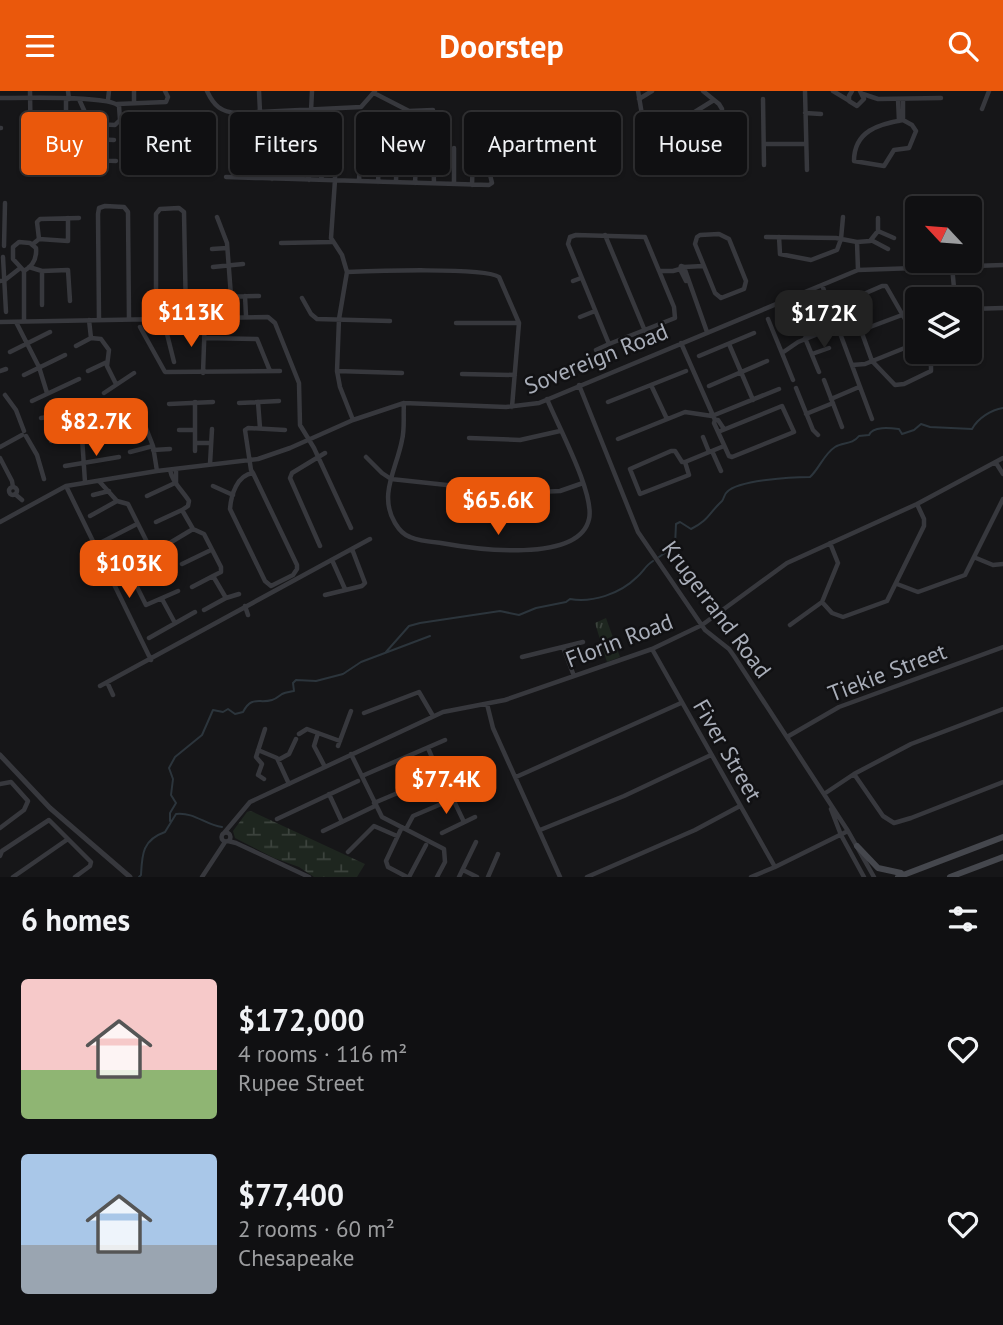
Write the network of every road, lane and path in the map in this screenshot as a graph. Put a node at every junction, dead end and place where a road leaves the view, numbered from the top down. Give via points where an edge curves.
1 (30, 91) edge
2 (68, 91) edge
3 (109, 91) edge
4 (134, 91) edge
5 (165, 91) edge
6 (207, 91) edge
7 (259, 91) edge
8 (312, 91) edge
9 (638, 91) edge
10 (652, 91) edge
11 (703, 91) edge
12 (805, 91) edge
13 (833, 91) edge
14 (852, 91) edge
15 (989, 91) edge
16 (374, 92) edge
17 (862, 92) edge
18 (0, 98) edge
19 (30, 98) junction
20 (941, 98) dead end
21 (67, 99) junction
22 (79, 99) junction
23 (639, 99) junction
24 (763, 99) dead end
25 (878, 99) junction
26 (901, 99) junction
27 (108, 100) junction
28 (714, 100) junction
29 (849, 101) junction
30 (117, 103) junction
31 (134, 103) junction
32 (862, 104) junction
33 (335, 109) junction
34 (982, 109) dead end
35 (312, 110) junction
36 (433, 110) dead end
37 (30, 112) edge
38 (66, 112) edge
39 (85, 112) edge
40 (230, 112) edge
41 (260, 112) joint
42 (642, 112) edge
43 (695, 112) edge
44 (722, 112) edge
45 (805, 113) junction
46 (821, 114) dead end
47 (120, 120) joint
48 (901, 121) junction
49 (107, 125) edge
50 (107, 140) edge
51 (114, 140) dead end
52 (764, 144) junction
53 (806, 144) junction
54 (454, 148) dead end
55 (107, 161) edge
56 (116, 162) dead end
57 (764, 165) dead end
58 (807, 170) dead end
59 (252, 175) edge
60 (272, 175) edge
61 (309, 175) edge
62 (322, 175) edge
63 (359, 175) edge
64 (378, 175) edge
65 (396, 175) edge
66 (415, 175) edge
67 (434, 175) edge
68 (226, 177) dead end
69 (255, 179) junction
70 (272, 179) junction
71 (309, 180) junction
72 (321, 180) junction
73 (334, 180) junction
74 (359, 181) junction
75 (378, 182) junction
76 (396, 182) junction
77 (415, 183) junction
78 (434, 183) junction
79 (454, 184) junction
80 (472, 185) junction
81 (5, 203) dead end
82 (217, 217) dead end
83 (843, 217) dead end
84 (68, 218) junction
85 (79, 218) dead end
86 (878, 218) dead end
87 (3, 231) edge
88 (878, 231) junction
89 (605, 235) junction
90 (766, 237) dead end
91 (779, 237) junction
92 (38, 239) junction
93 (841, 239) junction
94 (894, 239) dead end
95 (871, 240) junction
96 (333, 242) junction
97 (858, 242) junction
98 (281, 243) dead end
99 (33, 244) junction
100 (4, 246) dead end
101 (13, 247) junction
102 (228, 248) junction
103 (212, 249) dead end
104 (888, 249) dead end
105 (698, 254) junction
106 (3, 257) dead end
107 (243, 264) dead end
108 (229, 265) junction
109 (703, 265) junction
110 (982, 265) edge
111 (1003, 265) edge
112 (29, 267) junction
113 (213, 267) dead end
114 (684, 267) junction
115 (905, 268) edge
116 (21, 270) junction
117 (858, 270) junction
118 (42, 271) junction
119 (659, 271) junction
120 (673, 271) junction
121 (347, 272) junction
122 (581, 278) junction
123 (2, 280) edge
124 (573, 281) dead end
125 (664, 282) junction
126 (822, 285) junction
127 (231, 296) junction
128 (245, 296) junction
129 (259, 296) dead end
130 (213, 297) dead end
131 (302, 298) dead end
132 (70, 301) dead end
133 (42, 305) dead end
134 (1003, 308) edge
135 (982, 309) edge
136 (595, 311) junction
137 (812, 311) dead end
138 (6, 312) dead end
139 (902, 314) junction
140 (205, 316) junction
141 (246, 316) junction
142 (163, 317) junction
143 (186, 317) junction
144 (580, 317) dead end
145 (129, 318) junction
146 (156, 318) junction
147 (99, 319) junction
148 (339, 319) junction
149 (768, 319) dead end
150 (89, 320) junction
151 (905, 320) edge
152 (24, 321) junction
153 (390, 321) dead end
154 (0, 322) edge
155 (16, 322) junction
156 (456, 323) dead end
157 (519, 323) junction
158 (838, 326) junction
159 (140, 327) dead end
160 (862, 330) junction
161 (645, 331) junction
162 (50, 332) dead end
163 (707, 332) junction
164 (754, 333) dead end
165 (811, 336) junction
166 (91, 338) junction
167 (204, 338) junction
168 (805, 338) junction
169 (28, 343) junction
170 (681, 343) junction
171 (609, 344) junction
172 (729, 344) junction
173 (76, 346) dead end
174 (905, 347) edge
175 (829, 348) dead end
176 (596, 350) dead end
177 (10, 352) dead end
178 (782, 353) junction
179 (812, 354) junction
180 (65, 355) dead end
181 (699, 356) dead end
182 (872, 361) junction
183 (107, 362) junction
184 (174, 362) dead end
185 (767, 362) dead end
186 (931, 364) edge
187 (852, 365) junction
188 (39, 367) junction
189 (6, 369) dead end
190 (0, 371) edge
191 (88, 371) dead end
192 (270, 371) junction
193 (280, 371) dead end
194 (337, 371) junction
195 (686, 371) dead end
196 (741, 372) junction
197 (819, 372) dead end
198 (134, 373) dead end
199 (203, 373) junction
200 (402, 373) dead end
201 (462, 374) dead end
202 (24, 375) dead end
203 (515, 375) junction
204 (79, 379) dead end
205 (793, 380) dead end
206 (824, 380) dead end
207 (116, 384) junction
208 (579, 385) junction
209 (651, 385) junction
210 (709, 386) dead end
211 (859, 387) junction
212 (796, 388) dead end
213 (779, 389) dead end
214 (47, 393) junction
215 (104, 393) dead end
216 (5, 395) dead end
217 (547, 400) junction
218 (753, 400) junction
219 (32, 401) dead end
220 (279, 401) dead end
221 (832, 401) junction
222 (195, 402) junction
223 (213, 402) dead end
224 (258, 402) junction
225 (608, 402) dead end
226 (239, 403) dead end
227 (404, 403) junction
228 (169, 404) dead end
229 (512, 407) junction
230 (94, 410) dead end
231 (105, 414) dead end
232 (806, 414) junction
233 (67, 415) junction
234 (41, 418) dead end
235 (714, 418) junction
236 (353, 419) junction
237 (667, 419) junction
238 (872, 419) dead end
239 (143, 420) junction
240 (842, 427) dead end
241 (260, 428) junction
242 (115, 429) dead end
243 (212, 429) dead end
244 (724, 429) junction
245 (179, 430) dead end
246 (195, 430) junction
247 (285, 430) dead end
248 (560, 431) junction
249 (107, 432) dead end
250 (718, 432) junction
251 (24, 434) junction
252 (818, 435) dead end
253 (82, 436) junction
254 (703, 437) dead end
255 (71, 438) junction
256 (468, 438) dead end
257 (618, 439) dead end
258 (308, 440) junction
259 (51, 442) dead end
260 (195, 443) junction
261 (211, 443) junction
262 (724, 446) junction
263 (0, 447) edge
264 (153, 448) junction
265 (170, 449) dead end
266 (195, 451) dead end
267 (711, 451) junction
268 (130, 452) dead end
269 (325, 453) dead end
270 (119, 457) dead end
271 (318, 457) junction
272 (366, 457) dead end
273 (0, 458) edge
274 (1003, 459) edge
275 (249, 460) junction
276 (84, 462) junction
277 (685, 462) junction
278 (996, 463) junction
279 (210, 464) junction
280 (65, 466) dead end
281 (173, 469) junction
282 (157, 471) junction
283 (720, 471) dead end
284 (253, 473) junction
285 (1003, 474) edge
286 (44, 478) dead end
287 (112, 479) junction
288 (391, 479) junction
289 (99, 481) junction
290 (85, 482) junction
291 (176, 482) junction
292 (583, 483) junction
293 (66, 486) junction
294 (213, 486) dead end
295 (456, 486) dead end
296 (108, 490) junction
297 (515, 493) dead end
298 (93, 495) dead end
299 (233, 495) junction
300 (147, 496) dead end
301 (1003, 499) edge
302 (22, 500) dead end
303 (117, 501) junction
304 (917, 505) junction
305 (182, 510) junction
306 (90, 516) dead end
307 (0, 522) edge
308 (156, 522) dead end
309 (137, 524) junction
310 (351, 528) dead end
311 (193, 529) junction
312 (370, 539) dead end
313 (102, 542) dead end
314 (830, 543) junction
315 (168, 544) dead end
316 (320, 546) dead end
317 (149, 547) junction
318 (352, 549) junction
319 (211, 550) junction
320 (976, 558) junction
321 (332, 560) junction
322 (114, 564) dead end
323 (182, 564) dead end
324 (1003, 564) edge
325 (171, 565) dead end
326 (161, 570) junction
327 (214, 576) junction
328 (897, 584) junction
329 (192, 587) dead end
330 (345, 589) junction
331 (178, 591) dead end
332 (239, 594) dead end
333 (325, 595) dead end
334 (226, 598) junction
335 (162, 599) junction
336 (822, 602) junction
337 (245, 606) junction
338 (204, 610) dead end
339 (195, 613) dead end
340 (247, 615) dead end
341 (175, 623) junction
342 (702, 625) junction
343 (790, 625) dead end
344 (149, 638) dead end
345 (583, 642) dead end
346 (563, 647) junction
347 (1003, 647) edge
348 (652, 649) junction
349 (523, 657) dead end
350 (151, 660) junction
351 (574, 677) junction
352 (107, 682) junction
353 (100, 686) dead end
354 (113, 695) dead end
355 (681, 703) junction
356 (487, 704) junction
357 (1003, 709) edge
358 (351, 711) dead end
359 (364, 713) dead end
360 (433, 716) junction
361 (265, 729) dead end
362 (318, 733) junction
363 (787, 737) junction
364 (445, 740) dead end
365 (428, 748) junction
366 (258, 750) junction
367 (351, 754) junction
368 (0, 755) edge
369 (711, 755) junction
370 (278, 759) junction
371 (325, 767) junction
372 (459, 767) dead end
373 (855, 774) junction
374 (440, 776) junction
375 (516, 777) junction
376 (360, 778) junction
377 (264, 779) dead end
378 (1003, 782) edge
379 (0, 784) edge
380 (289, 784) junction
381 (467, 793) dead end
382 (329, 794) junction
383 (824, 794) junction
384 (453, 799) junction
385 (375, 804) junction
386 (831, 805) junction
387 (740, 806) junction
388 (475, 817) dead end
389 (277, 819) dead end
390 (342, 822) junction
391 (464, 822) junction
392 (0, 828) edge
393 (404, 828) junction
394 (540, 830) junction
395 (323, 831) dead end
396 (848, 831) junction
397 (442, 833) dead end
398 (841, 835) junction
399 (398, 836) junction
400 (1003, 837) edge
401 (226, 838) junction
402 (68, 839) junction
403 (476, 842) dead end
404 (426, 845) dead end
405 (857, 846) junction
406 (348, 852) dead end
407 (498, 854) dead end
408 (0, 857) edge
409 (1003, 857) edge
410 (775, 867) junction
411 (463, 870) junction
412 (906, 873) junction
413 (13, 877) edge
414 (75, 877) edge
415 (130, 877) edge
416 (202, 877) edge
417 (309, 877) edge
418 (408, 877) edge
419 (437, 877) edge
420 (459, 877) edge
421 (477, 877) edge
422 (488, 877) edge
423 (560, 877) edge
424 (587, 877) edge
425 (751, 877) edge
426 (864, 877) edge
427 (874, 877) edge
428 (898, 877) edge
429 (950, 877) edge

1 - 19 street
2 - 21 street
3 - 27 street
4 - 31 street
5 - 31 street via 166,102
6 - 40 street via 217,108
7 - 41 street
8 - 35 street
9 - 23 street
10 - 23 street
11 - 28 street
12 - 45 street
13 - 29 street
14 - 29 street
15 - 34 street
16 - 33 street via 361,107
16 - 36 street via 409,111
17 - 25 street
17 - 32 street
18 - 19 street
19 - 21 street
19 - 37 street
20 - 26 street
21 - 22 street
21 - 38 street
22 - 27 street
22 - 39 street
23 - 42 street
24 - 52 street
25 - 26 street
25 - 32 street
26 - 48 street
27 - 30 street
28 - 43 street
28 - 44 street
29 - 32 street via 855,106
30 - 31 street
30 - 47 street
33 - 35 street
33 - 73 street
35 - 41 street
45 - 46 street
45 - 53 street
47 - 49 street
48 - 48 street via 916,131 909,148 894,150 884,166 855,161 869,130
50 - 51 street
52 - 53 street
52 - 57 street
53 - 58 street
54 - 79 street
55 - 56 street
59 - 69 street
60 - 70 street
61 - 71 street
62 - 72 street
63 - 74 street
64 - 75 street
65 - 76 street
66 - 77 street
67 - 78 street
68 - 69 street
69 - 70 street
70 - 71 street
71 - 72 street
72 - 73 street
73 - 74 street
73 - 96 street
74 - 75 street
75 - 76 street
76 - 77 street
77 - 78 street
78 - 79 street
79 - 80 street
80 - 80 street via 492,183 485,157 473,157
81 - 87 street
82 - 102 street
83 - 93 street
84 - 85 street
84 - 92 street via 38,220
84 - 92 street via 68,241
86 - 88 street
87 - 100 street
87 - 101 street
88 - 94 street
88 - 95 street
89 - 119 street via 645,237
89 - 122 street via 576,235 568,241
89 - 161 street
90 - 91 street
91 - 93 street
91 - 93 street via 780,254 811,260 835,251
92 - 99 street
93 - 97 street
95 - 97 street
95 - 104 street
96 - 98 street
96 - 121 street
97 - 117 street
99 - 101 street via 19,242
99 - 112 street via 36,258
101 - 116 street via 12,259
102 - 103 street
102 - 108 street
105 - 109 street
105 - 109 street via 697,237 726,236 746,287 727,298 718,297
105 - 114 street
106 - 123 street
107 - 108 street
108 - 113 street
108 - 127 street
109 - 114 street
110 - 111 street, Sovereign Road
112 - 116 street
112 - 118 street
114 - 120 street
114 - 163 street
115 - 117 street, Sovereign Road
116 - 123 street
116 - 152 street
117 - 126 street, Sovereign Road
118 - 132 street via 68,270
118 - 133 street
119 - 120 street
119 - 125 street
120 - 125 street
121 - 148 street
121 - 157 street via 495,274 503,282
122 - 124 street
122 - 136 street
123 - 138 street
125 - 161 street via 676,316
126 - 158 street
126 - 163 street, Sovereign Road
127 - 128 street
127 - 130 street
128 - 129 street
128 - 141 street
131 - 148 street via 313,317
134 - 135 street
136 - 144 street
136 - 171 street
137 - 165 street via 799,319
139 - 151 street
139 - 160 street
139 - 160 street via 882,286 850,300
140 - 141 street
140 - 143 street
140 - 167 street
141 - 258 street via 268,317 275,323 299,383 298,418
142 - 143 street
142 - 146 street
142 - 184 street
143 - 146 street via 184,212 179,208 160,209 156,214
145 - 146 street
145 - 147 street
145 - 147 street via 128,212 124,207 104,206 97,215
147 - 150 street
148 - 153 street
148 - 194 street
149 - 178 street
150 - 152 street
150 - 166 street
152 - 155 street
154 - 155 street
155 - 169 street
156 - 157 street
157 - 203 street
158 - 165 street
158 - 187 street
159 - 199 street via 165,372
160 - 182 street
161 - 171 street
162 - 169 street
163 - 170 street, Sovereign Road
164 - 172 street
165 - 168 street
166 - 173 street
166 - 183 street via 103,340 109,350
167 - 192 street via 257,339
167 - 199 street
168 - 178 street
168 - 179 street
169 - 177 street
169 - 188 street
170 - 208 street, Sovereign Road
170 - 235 street
171 - 176 street
172 - 181 street
172 - 196 street
174 - 182 street
175 - 179 street
178 - 205 street
179 - 197 street
180 - 188 street
182 - 186 street via 900,386 931,372
182 - 187 street
183 - 191 street
183 - 207 street
185 - 196 street
187 - 211 street
188 - 202 street
188 - 214 street
189 - 190 street
192 - 193 street
192 - 199 street
194 - 200 street
194 - 236 street
195 - 209 street
196 - 210 street
196 - 218 street
198 - 207 street
201 - 203 street
203 - 229 street
204 - 214 street
206 - 221 street
207 - 215 street
208 - 217 street, Sovereign Road
208 - 342 street, Krugerrand Road via 638,531
209 - 225 street
209 - 237 street
211 - 221 street
211 - 238 street
212 - 232 street
213 - 218 street
214 - 219 street
216 - 251 street
217 - 229 street, Sovereign Road
217 - 248 street
218 - 235 street
220 - 224 street
221 - 232 street
221 - 240 street
222 - 223 street
222 - 228 street
222 - 246 street
224 - 226 street
224 - 241 street
227 - 229 street, Sovereign Road
227 - 236 street, Sovereign Road
227 - 288 street via 403,438
230 - 233 street
231 - 239 street via 134,407
232 - 252 street
233 - 234 street
233 - 255 street
235 - 237 street via 688,412
235 - 244 street
235 - 250 street
236 - 258 street, Sovereign Road
237 - 257 street
239 - 242 street
239 - 264 street
241 - 247 street
241 - 275 street via 245,430
243 - 261 street
244 - 250 street
244 - 262 street via 782,406 794,432 732,457
245 - 246 street
246 - 260 street
248 - 256 street via 529,439
248 - 292 street
249 - 253 street
250 - 262 street
251 - 263 street
251 - 286 street
253 - 255 street
253 - 276 street
254 - 267 street
255 - 259 street
258 - 271 street
258 - 275 street, Sovereign Road via 272,456
260 - 261 street
260 - 266 street
261 - 279 street
262 - 267 street
264 - 265 street
264 - 268 street
264 - 282 street
267 - 277 street
267 - 283 street
269 - 271 street
270 - 276 street
271 - 310 street
271 - 316 street via 290,478
272 - 288 street
273 - 302 street via 13,487 9,491
274 - 278 street, Florin Road
275 - 279 street, Sovereign Road
275 - 284 street
276 - 280 street
276 - 290 street
277 - 277 street via 673,451 630,470 642,495 687,476
278 - 285 street
278 - 304 street, Florin Road
279 - 281 street, Sovereign Road
281 - 282 street, Sovereign Road
281 - 291 street
282 - 287 street, Sovereign Road
284 - 299 street via 243,476
284 - 299 street via 296,572 267,585 231,515
287 - 289 street, Sovereign Road
287 - 296 street
288 - 292 street via 388,501 403,532 416,539 506,551 541,549 578,538 590,509
288 - 295 street
289 - 290 street, Sovereign Road
289 - 296 street
290 - 293 street, Sovereign Road
291 - 300 street
291 - 305 street via 188,501
292 - 297 street via 560,491
293 - 307 street, Sovereign Road
293 - 350 street
294 - 299 street
296 - 298 street
296 - 303 street
301 - 320 street
303 - 306 street
303 - 309 street via 128,504
304 - 314 street, Florin Road
304 - 328 street via 924,526
305 - 308 street
305 - 311 street
309 - 313 street
309 - 317 street
311 - 315 street
311 - 319 street via 202,532
312 - 318 street
314 - 336 street via 838,563
314 - 342 street, Florin Road via 774,570
317 - 322 street
317 - 326 street
318 - 321 street
318 - 330 street via 365,583
319 - 323 street
319 - 327 street via 222,570
320 - 324 street
320 - 328 street via 965,575 929,589 914,591
321 - 330 street
321 - 337 street
325 - 326 street
326 - 335 street via 136,585 146,604
327 - 329 street
327 - 334 street
328 - 336 street via 887,601 851,615 838,615
330 - 333 street
331 - 335 street
332 - 334 street
334 - 338 street
335 - 341 street
336 - 343 street
337 - 340 street
337 - 350 street
339 - 341 street
341 - 344 street
342 - 348 street, Florin Road
342 - 363 street, Krugerrand Road via 729,649
345 - 346 street
346 - 349 street
346 - 351 street
347 - 363 street, Tiekie Street via 839,707
348 - 351 street, Florin Road
348 - 355 street, Fiver Street
350 - 352 street
351 - 356 street, Florin Road
352 - 353 street
352 - 354 street
355 - 369 street, Fiver Street
355 - 375 street
356 - 360 street, Florin Road
356 - 375 street
357 - 373 street via 911,744
358 - 362 street via 339,743
359 - 360 street via 419,692
360 - 367 street, Florin Road
361 - 366 street
362 - 370 street via 306,729 289,754
362 - 371 street via 314,745
363 - 383 street, Krugerrand Road
364 - 365 street
365 - 374 street
365 - 376 street
366 - 370 street
366 - 377 street via 256,758 262,764 258,775
367 - 371 street, Florin Road
367 - 376 street
368 - 415 street via 50,808
369 - 387 street, Fiver Street
369 - 394 street
370 - 380 street
371 - 380 street, Florin Road
372 - 374 street
373 - 378 street via 883,816 894,823
373 - 383 street
374 - 385 street
375 - 394 street
376 - 382 street
376 - 385 street
379 - 392 street via 11,782 28,801 24,810
380 - 401 street, Florin Road via 250,802
381 - 384 street
382 - 389 street
382 - 390 street
383 - 386 street, Krugerrand Road
384 - 391 street
384 - 393 street via 413,817
385 - 390 street
385 - 393 street via 382,817
386 - 396 street, Krugerrand Road
386 - 398 street, Krugerrand Road
387 - 410 street, Fiver Street
387 - 424 street
388 - 391 street
390 - 395 street
391 - 397 street
393 - 399 street
393 - 419 street via 444,849
394 - 423 street
396 - 398 street
396 - 405 street, Krugerrand Road
398 - 410 street
398 - 426 street, Krugerrand Road
399 - 406 street via 374,826
399 - 418 street via 386,863
400 - 412 main road
401 - 416 street, Florin Road
401 - 417 street
402 - 408 street via 46,820
402 - 413 street
402 - 414 street via 92,863
403 - 411 street
404 - 418 street
405 - 412 main road via 878,868
405 - 427 street, Krugerrand Road
407 - 422 street
409 - 429 main road
410 - 425 street
411 - 420 street
411 - 421 street
412 - 428 main road

